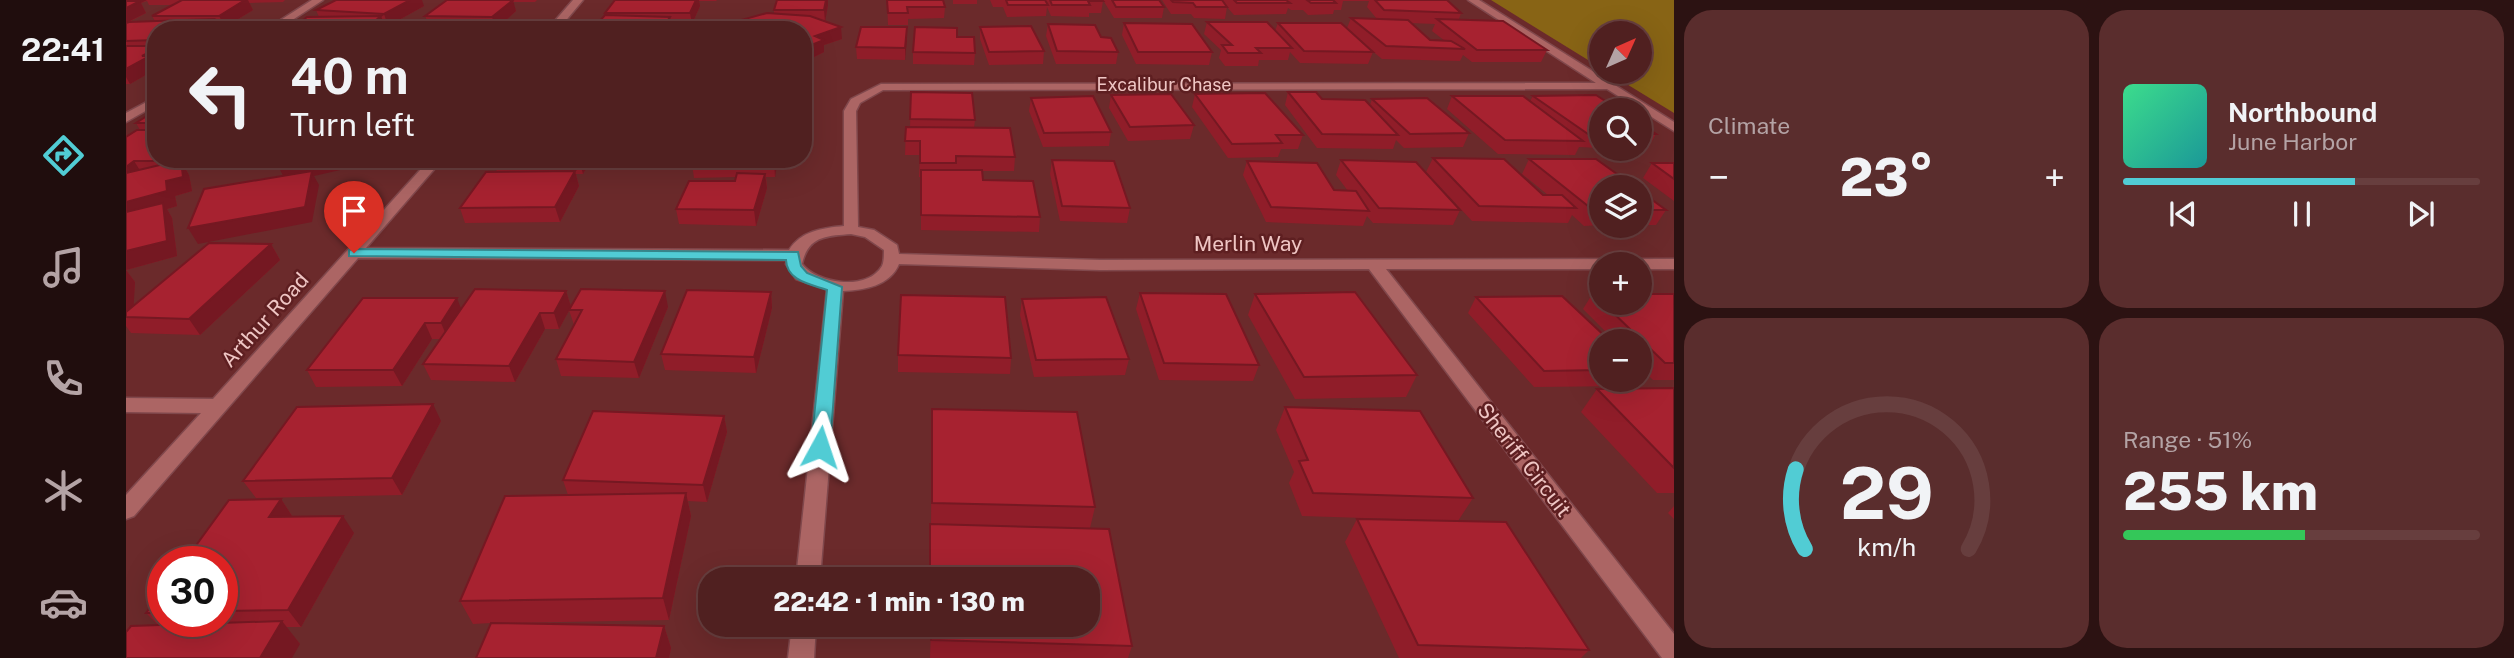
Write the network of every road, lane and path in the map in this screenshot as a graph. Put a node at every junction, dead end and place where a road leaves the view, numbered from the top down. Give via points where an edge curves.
1 (318, 0) edge
2 (578, 0) edge
3 (1473, 0) edge
4 (284, 21) edge
5 (560, 21) edge
6 (1608, 86) junction
7 (147, 105) edge
8 (126, 118) edge
9 (1674, 127) edge
10 (429, 168) edge
11 (851, 230) junction
12 (354, 253) junction
13 (793, 255) junction
14 (895, 259) junction
15 (1589, 264) edge
16 (1652, 264) edge
17 (1674, 264) edge
18 (1374, 265) junction
19 (835, 287) junction
20 (126, 405) edge
21 (219, 406) junction
22 (126, 510) edge
23 (809, 567) edge
24 (803, 637) edge
25 (1674, 654) edge
26 (801, 658) edge

1 - 4 street
2 - 5 street
3 - 6 street
6 - 9 street
6 - 11 street, Excalibur Chase via 881,87 855,101 850,111
7 - 8 street
10 - 12 street, Arthur Road
11 - 13 street via 813,236
11 - 14 street via 883,239
12 - 13 street
12 - 21 street, Arthur Road
13 - 19 street via 793,266 802,276
14 - 18 street, Merlin Way
14 - 19 street via 875,280
15 - 18 street, Merlin Way
16 - 17 street, Merlin Way
18 - 25 street, Sheriff Circuit
19 - 23 street
20 - 21 street
21 - 22 street, Arthur Road
24 - 26 street

